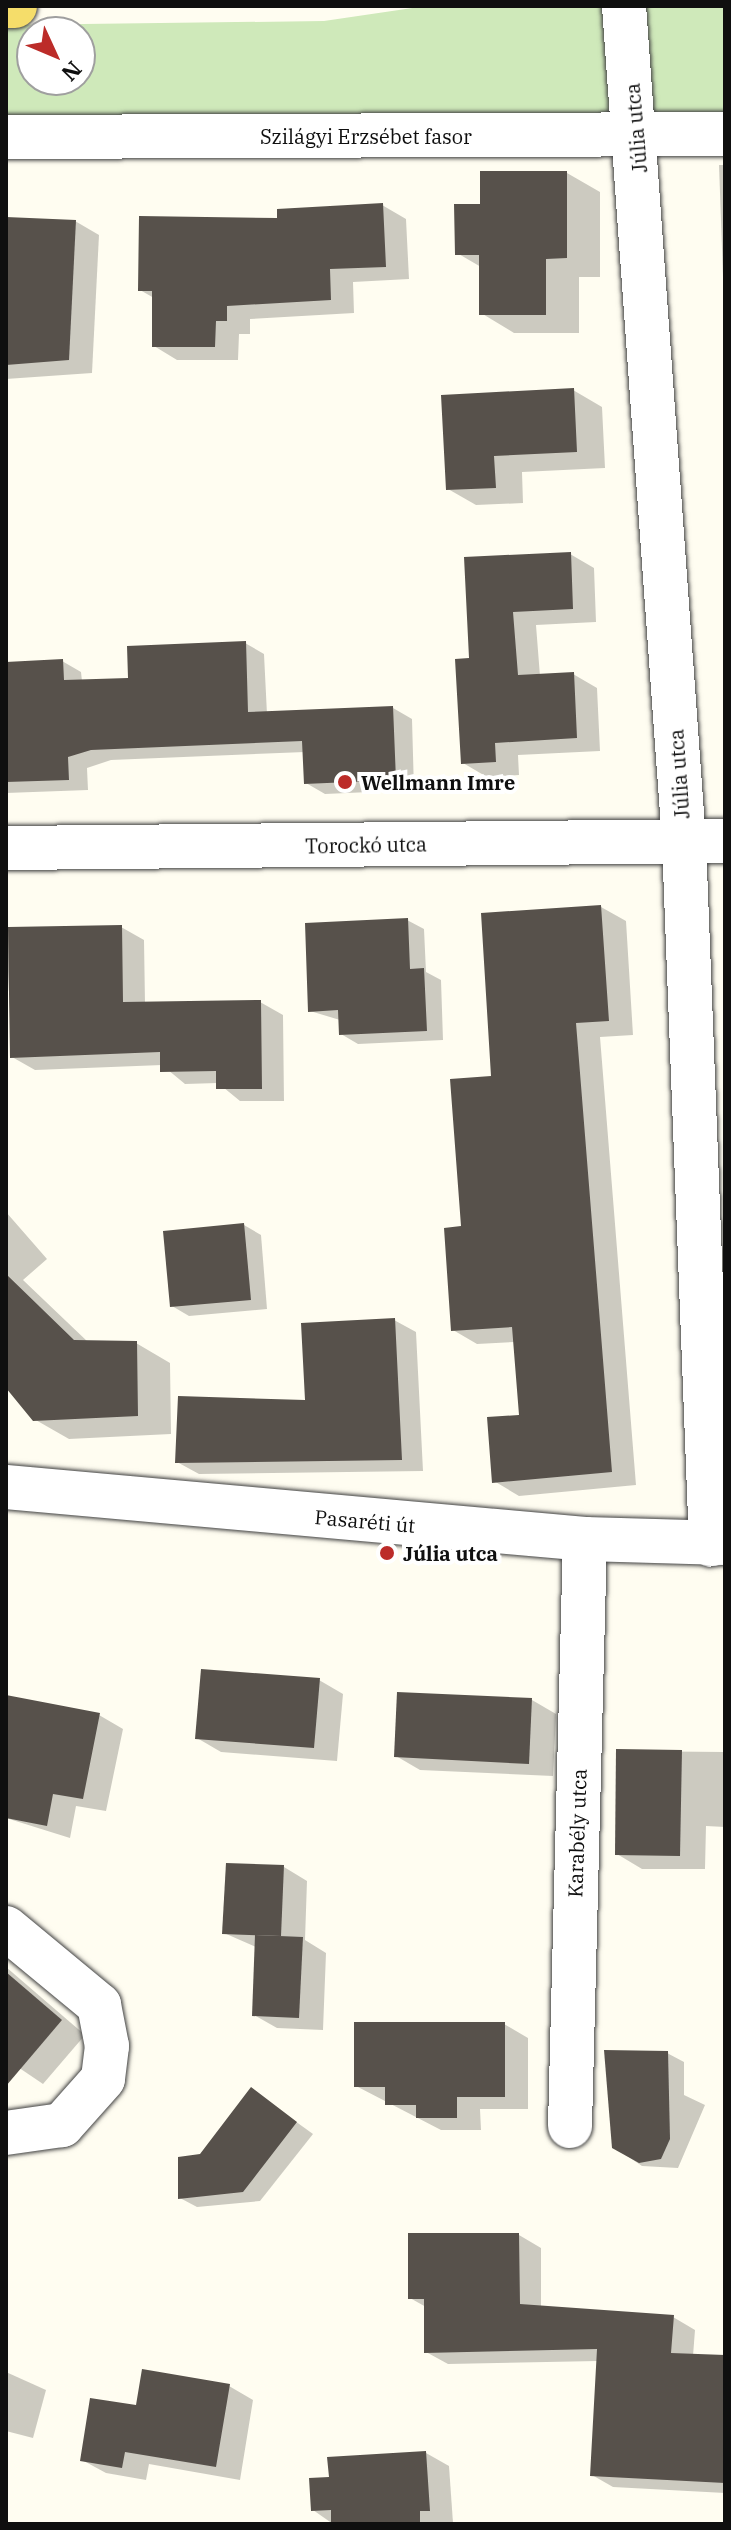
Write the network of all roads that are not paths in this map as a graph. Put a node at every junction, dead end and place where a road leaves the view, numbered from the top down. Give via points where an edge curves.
1 (6, 6) edge
2 (15, 6) edge
3 (624, 6) edge
4 (725, 134) edge
5 (638, 135) junction
6 (6, 137) edge
7 (704, 841) edge
8 (6, 848) edge
9 (6, 1487) edge
10 (585, 1539) junction
11 (718, 1544) edge
12 (6, 1928) edge
13 (570, 2126) dead end
14 (6, 2133) edge

1 - 2 main road
3 - 5 street, Júlia utca
4 - 5 street, Szilágyi Erzsébet fasor
5 - 6 street, Szilágyi Erzsébet fasor
5 - 7 street, Júlia utca
7 - 8 street, Torockó utca
7 - 11 street, Júlia utca
9 - 10 street, Pasaréti út
10 - 11 street, Pasaréti út
10 - 13 street, Karabély utca
12 - 14 street via 99,2005 107,2046 103,2079 74,2115 62,2125

